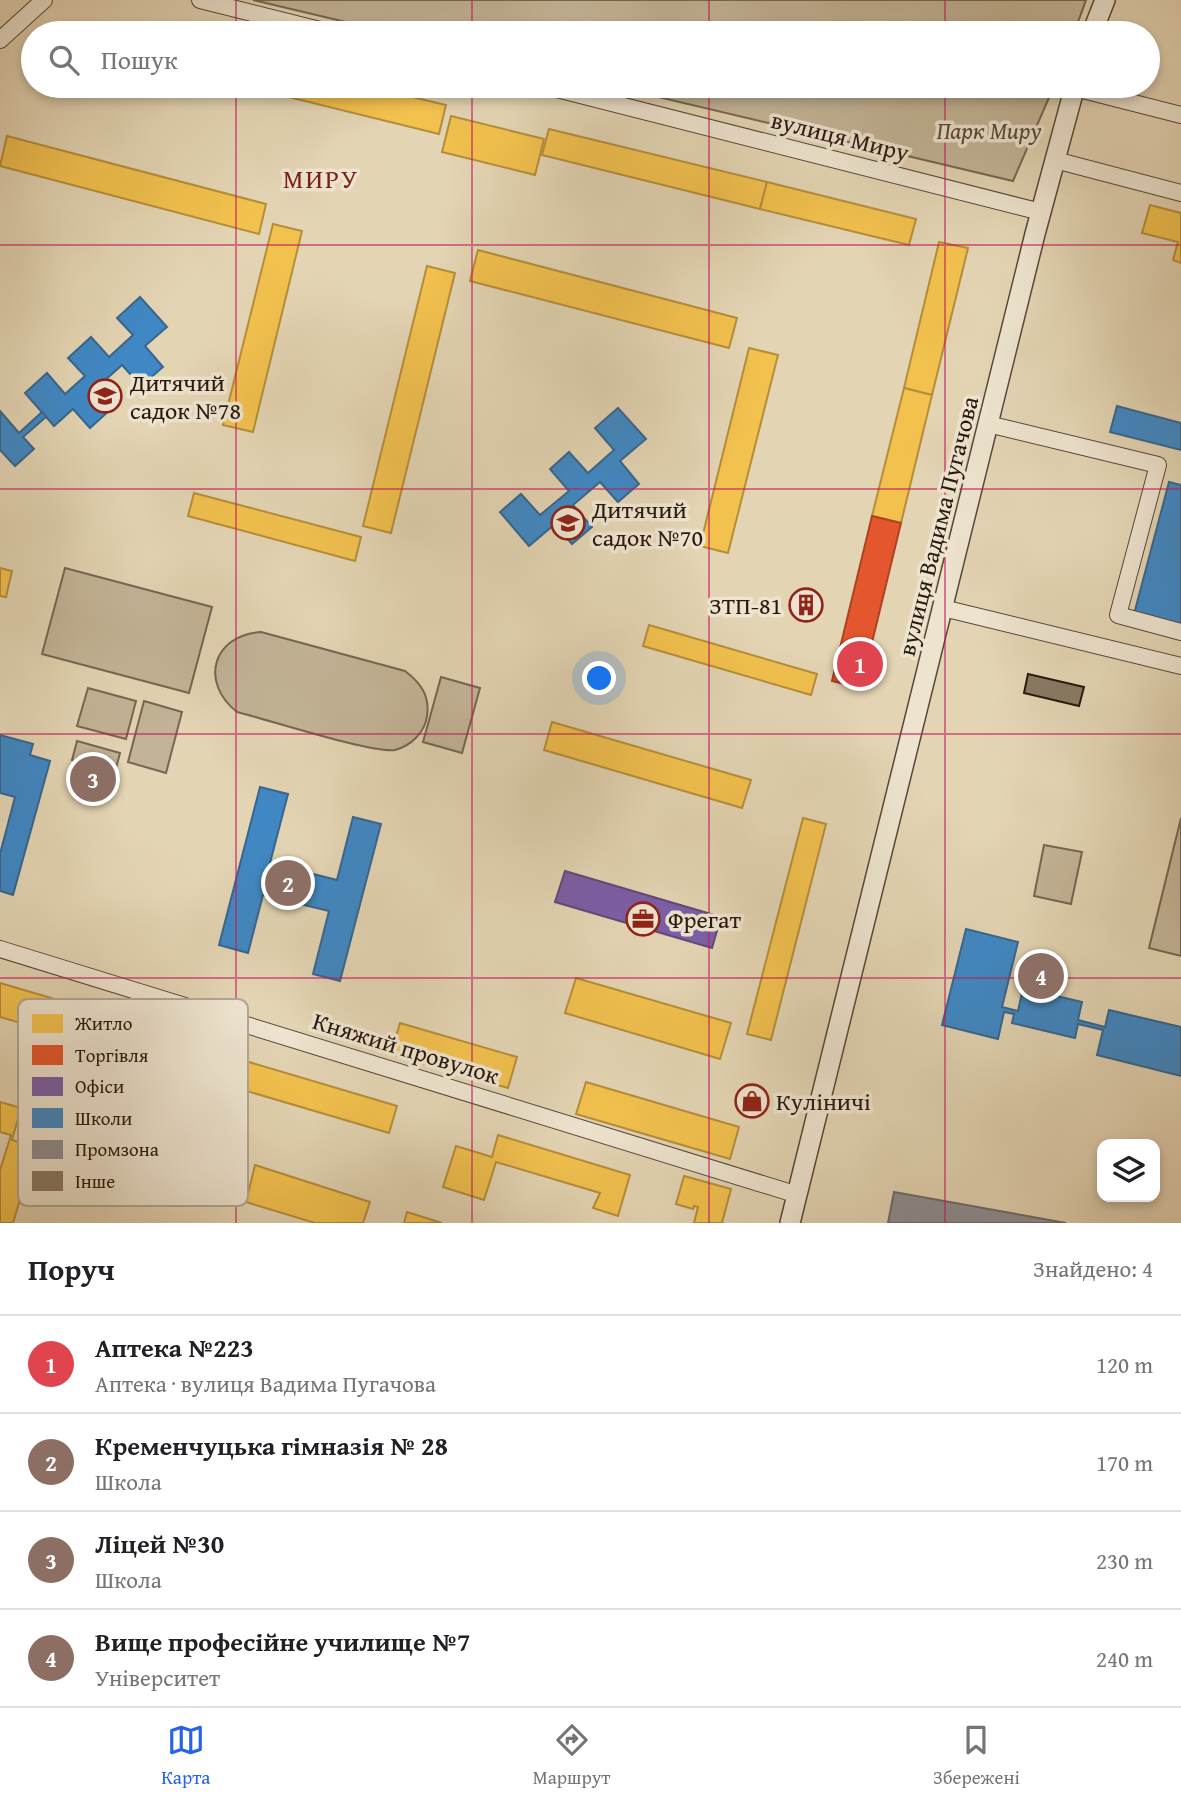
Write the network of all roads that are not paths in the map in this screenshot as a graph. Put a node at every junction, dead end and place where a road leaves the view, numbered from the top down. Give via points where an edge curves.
1 (44, 0) edge
2 (200, 0) edge
3 (1105, 0) edge
4 (284, 21) edge
5 (1097, 21) edge
6 (0, 40) edge
7 (592, 98) edge
8 (1072, 98) edge
9 (1117, 98) edge
10 (1181, 115) edge
11 (1055, 160) junction
12 (1181, 193) edge
13 (1041, 212) junction
14 (988, 424) junction
15 (943, 608) junction
16 (1181, 632) edge
17 (1181, 666) edge
18 (0, 949) edge
19 (165, 999) edge
20 (248, 1024) edge
21 (798, 1195) junction
22 (790, 1223) edge

1 - 6 street
2 - 4 street
3 - 5 street
7 - 13 street, вулиця Миру
8 - 11 street, вулиця Вадима Пугачова
9 - 10 street
11 - 12 street
11 - 13 street, вулиця Вадима Пугачова
13 - 14 street, вулиця Вадима Пугачова
14 - 15 street, вулиця Вадима Пугачова
14 - 16 street via 1158,465 1118,614
15 - 17 street
15 - 21 street, вулиця Вадима Пугачова
18 - 19 street, Княжий провулок
20 - 21 street, Княжий провулок
21 - 22 street, вулиця Вадима Пугачова

